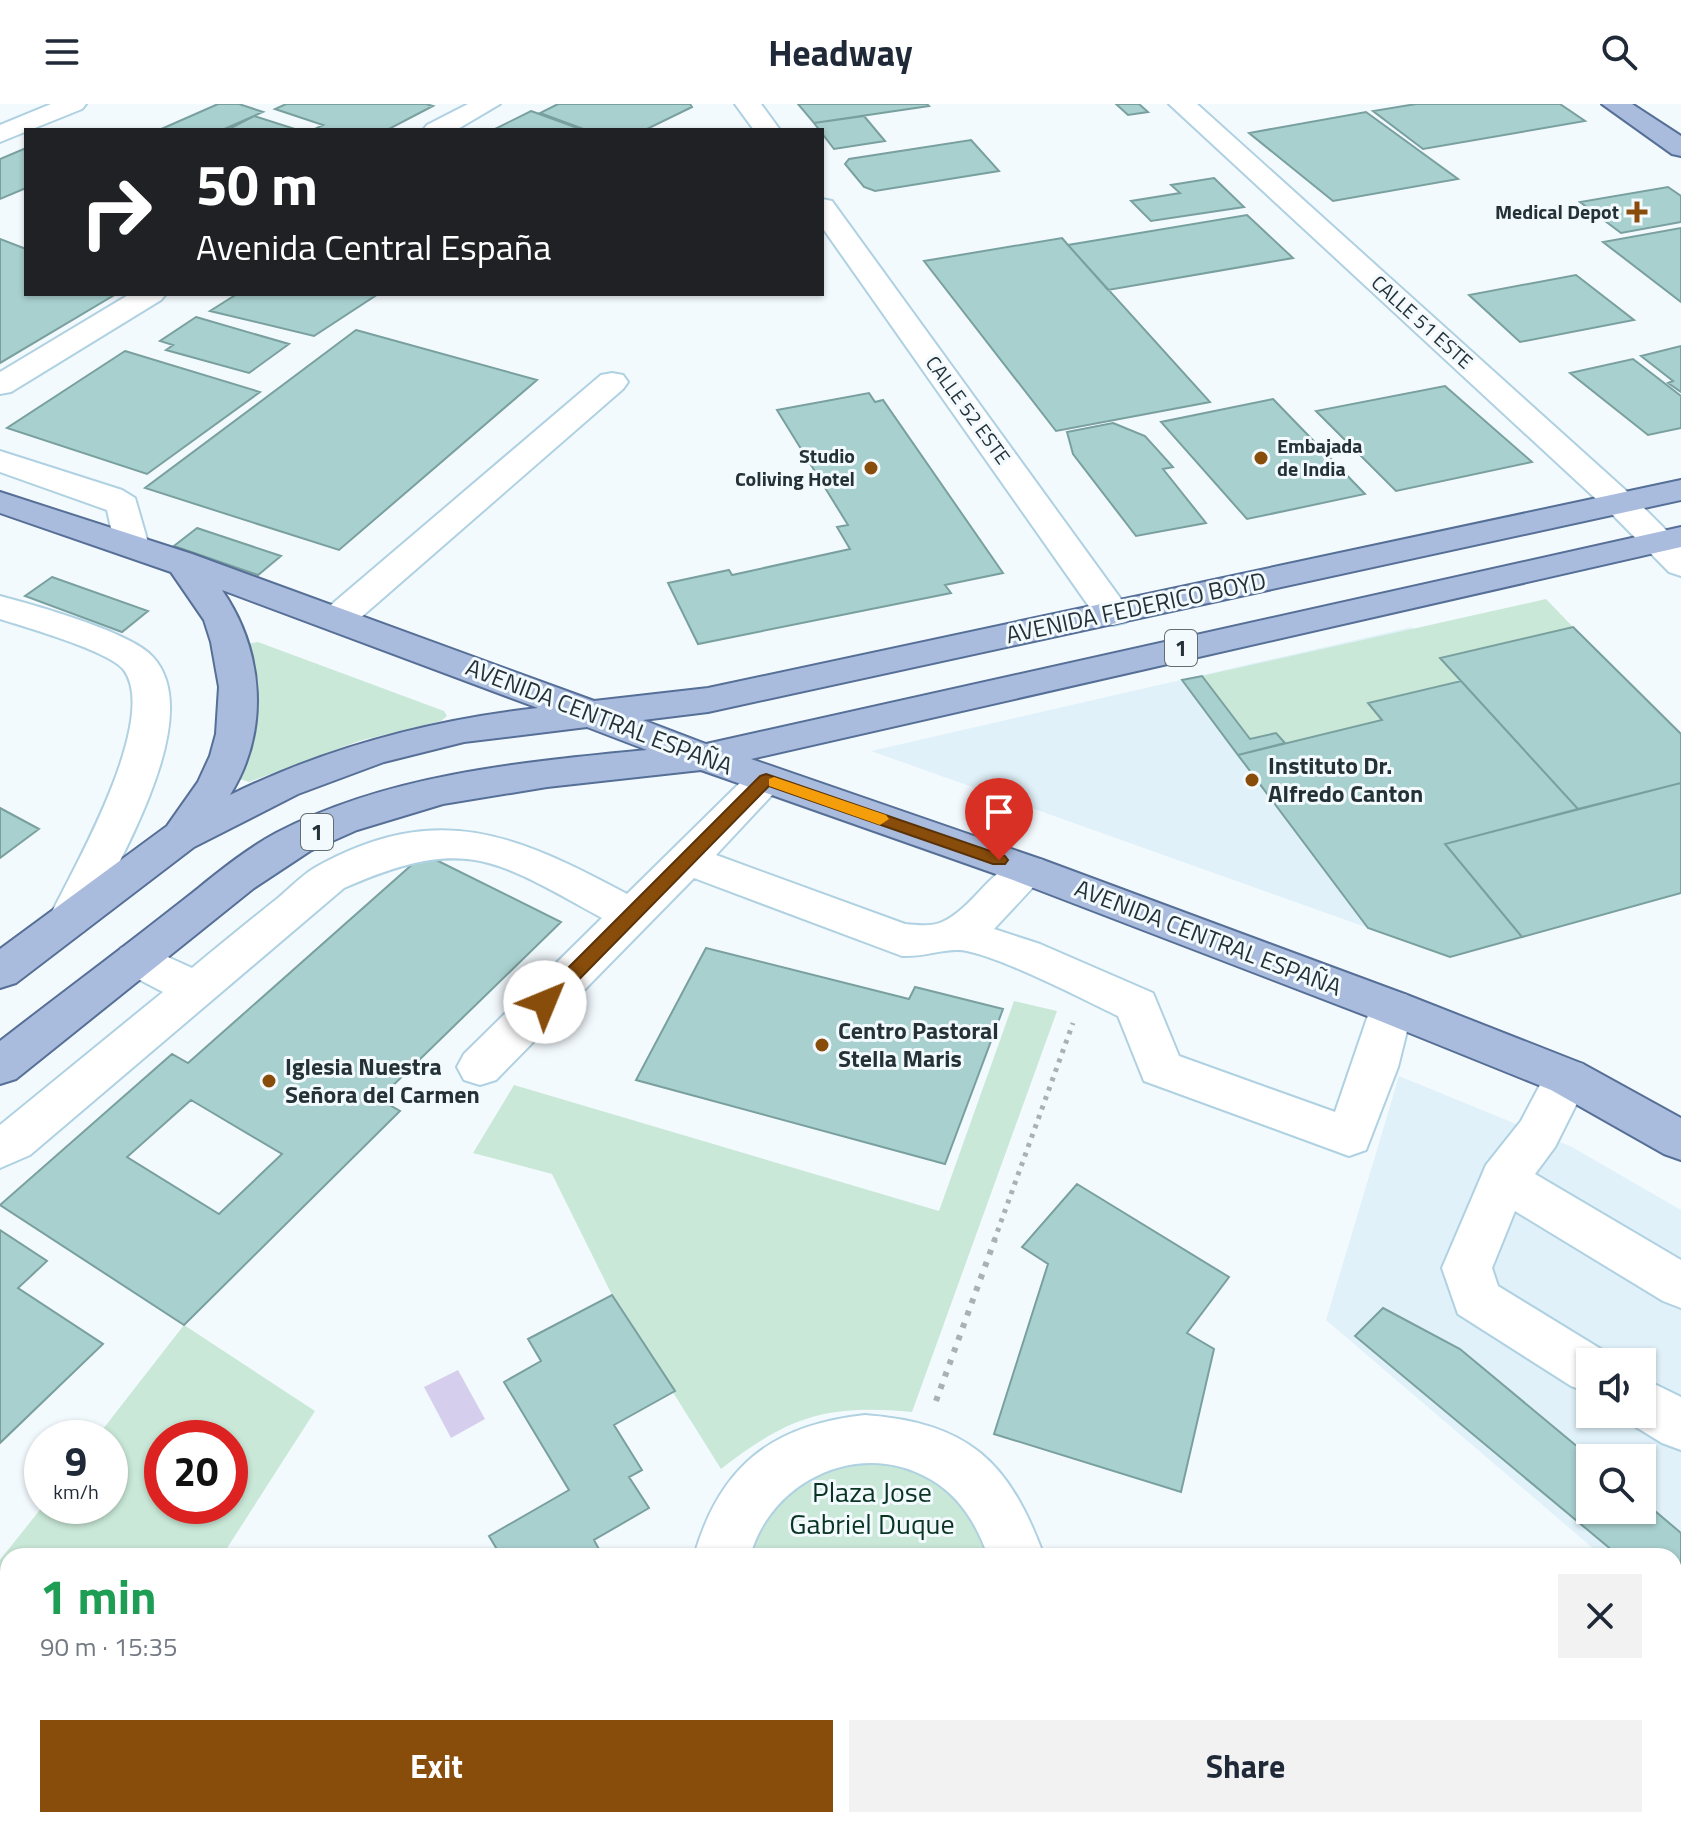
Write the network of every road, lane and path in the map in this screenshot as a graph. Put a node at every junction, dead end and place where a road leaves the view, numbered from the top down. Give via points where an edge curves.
1 (73, 104) edge
2 (487, 104) edge
3 (748, 104) edge
4 (1182, 104) edge
5 (1615, 104) edge
6 (440, 128) edge
7 (766, 128) edge
8 (0, 134) edge
9 (1681, 148) edge
10 (824, 210) edge
11 (858, 256) junction
12 (824, 262) edge
13 (148, 296) edge
14 (612, 382) dead end
15 (0, 385) edge
16 (0, 461) edge
17 (1681, 490) edge
18 (0, 502) edge
19 (1620, 503) junction
20 (132, 546) junction
21 (1674, 548) edge
22 (180, 561) junction
23 (0, 607) edge
24 (1113, 614) junction
25 (338, 618) junction
26 (1075, 672) junction
27 (589, 714) junction
28 (704, 757) junction
29 (766, 780) junction
30 (179, 837) junction
31 (688, 860) junction
32 (1028, 870) junction
33 (632, 916) junction
34 (69, 920) junction
35 (960, 934) junction
36 (137, 959) junction
37 (0, 972) edge
38 (196, 989) junction
39 (1391, 1007) junction
40 (1076, 1013) dead end
41 (0, 1066) edge
42 (480, 1067) dead end
43 (1567, 1077) junction
44 (1681, 1141) edge
45 (0, 1149) edge
46 (1503, 1179) junction
47 (1681, 1286) edge
48 (1576, 1361) edge
49 (935, 1406) dead end
50 (1656, 1411) edge
51 (1681, 1426) edge
52 (724, 1548) edge
53 (1013, 1548) edge

1 - 8 street
2 - 6 street
3 - 7 street
4 - 19 street, CALLE 51 ESTE
5 - 9 main road
10 - 11 street, CALLE 52 ESTE
11 - 12 street
11 - 24 street, CALLE 52 ESTE
13 - 15 street
14 - 25 street
16 - 20 street via 123,505
17 - 19 main road, AVENIDA FEDERICO BOYD / 1
18 - 20 main road, AVENIDA CENTRAL ESPAÑA
19 - 21 street, CALLE 51 ESTE
19 - 24 main road, AVENIDA FEDERICO BOYD / 1
20 - 22 main road, AVENIDA CENTRAL ESPAÑA
21 - 26 main road, AVENIDA FEDERICO BOYD / 1
22 - 25 main road, AVENIDA CENTRAL ESPAÑA
22 - 30 main road via 212,601 239,689 238,729 221,777
23 - 34 street via 108,646 140,664 154,697 148,741 127,801
24 - 26 main road via 1119,622 1114,644
24 - 27 main road, AVENIDA FEDERICO BOYD / 1 via 708,700
25 - 27 main road, AVENIDA CENTRAL ESPAÑA
26 - 28 main road, AVENIDA FEDERICO BOYD / 1
27 - 28 main road, AVENIDA CENTRAL ESPAÑA
27 - 30 main road, 1 via 464,729 372,752 284,785
28 - 29 main road, AVENIDA CENTRAL ESPAÑA
28 - 36 main road, 1 via 539,774 350,818 293,842
29 - 31 street
29 - 32 main road, AVENIDA CENTRAL ESPAÑA
30 - 34 main road, 1
31 - 33 street
31 - 35 street via 902,940 931,944
32 - 35 street
32 - 39 main road, AVENIDA CENTRAL ESPAÑA
33 - 38 street via 512,852 469,840 425,843 374,855 329,878
33 - 42 street
34 - 37 main road, 1
35 - 39 street via 1025,955 1137,1005 1160,1068 1349,1137
36 - 38 street
36 - 41 main road, 1
38 - 45 street
39 - 43 main road, AVENIDA CENTRAL ESPAÑA
40 - 49 path
43 - 44 main road, AVENIDA CENTRAL ESPAÑA
43 - 46 street via 1538,1134
46 - 47 street
46 - 48 street via 1467,1268 1476,1299
50 - 51 street
52 - 53 street via 731,1523 759,1484 796,1456 841,1441 888,1440 935,1453 974,1480 1003,1518

